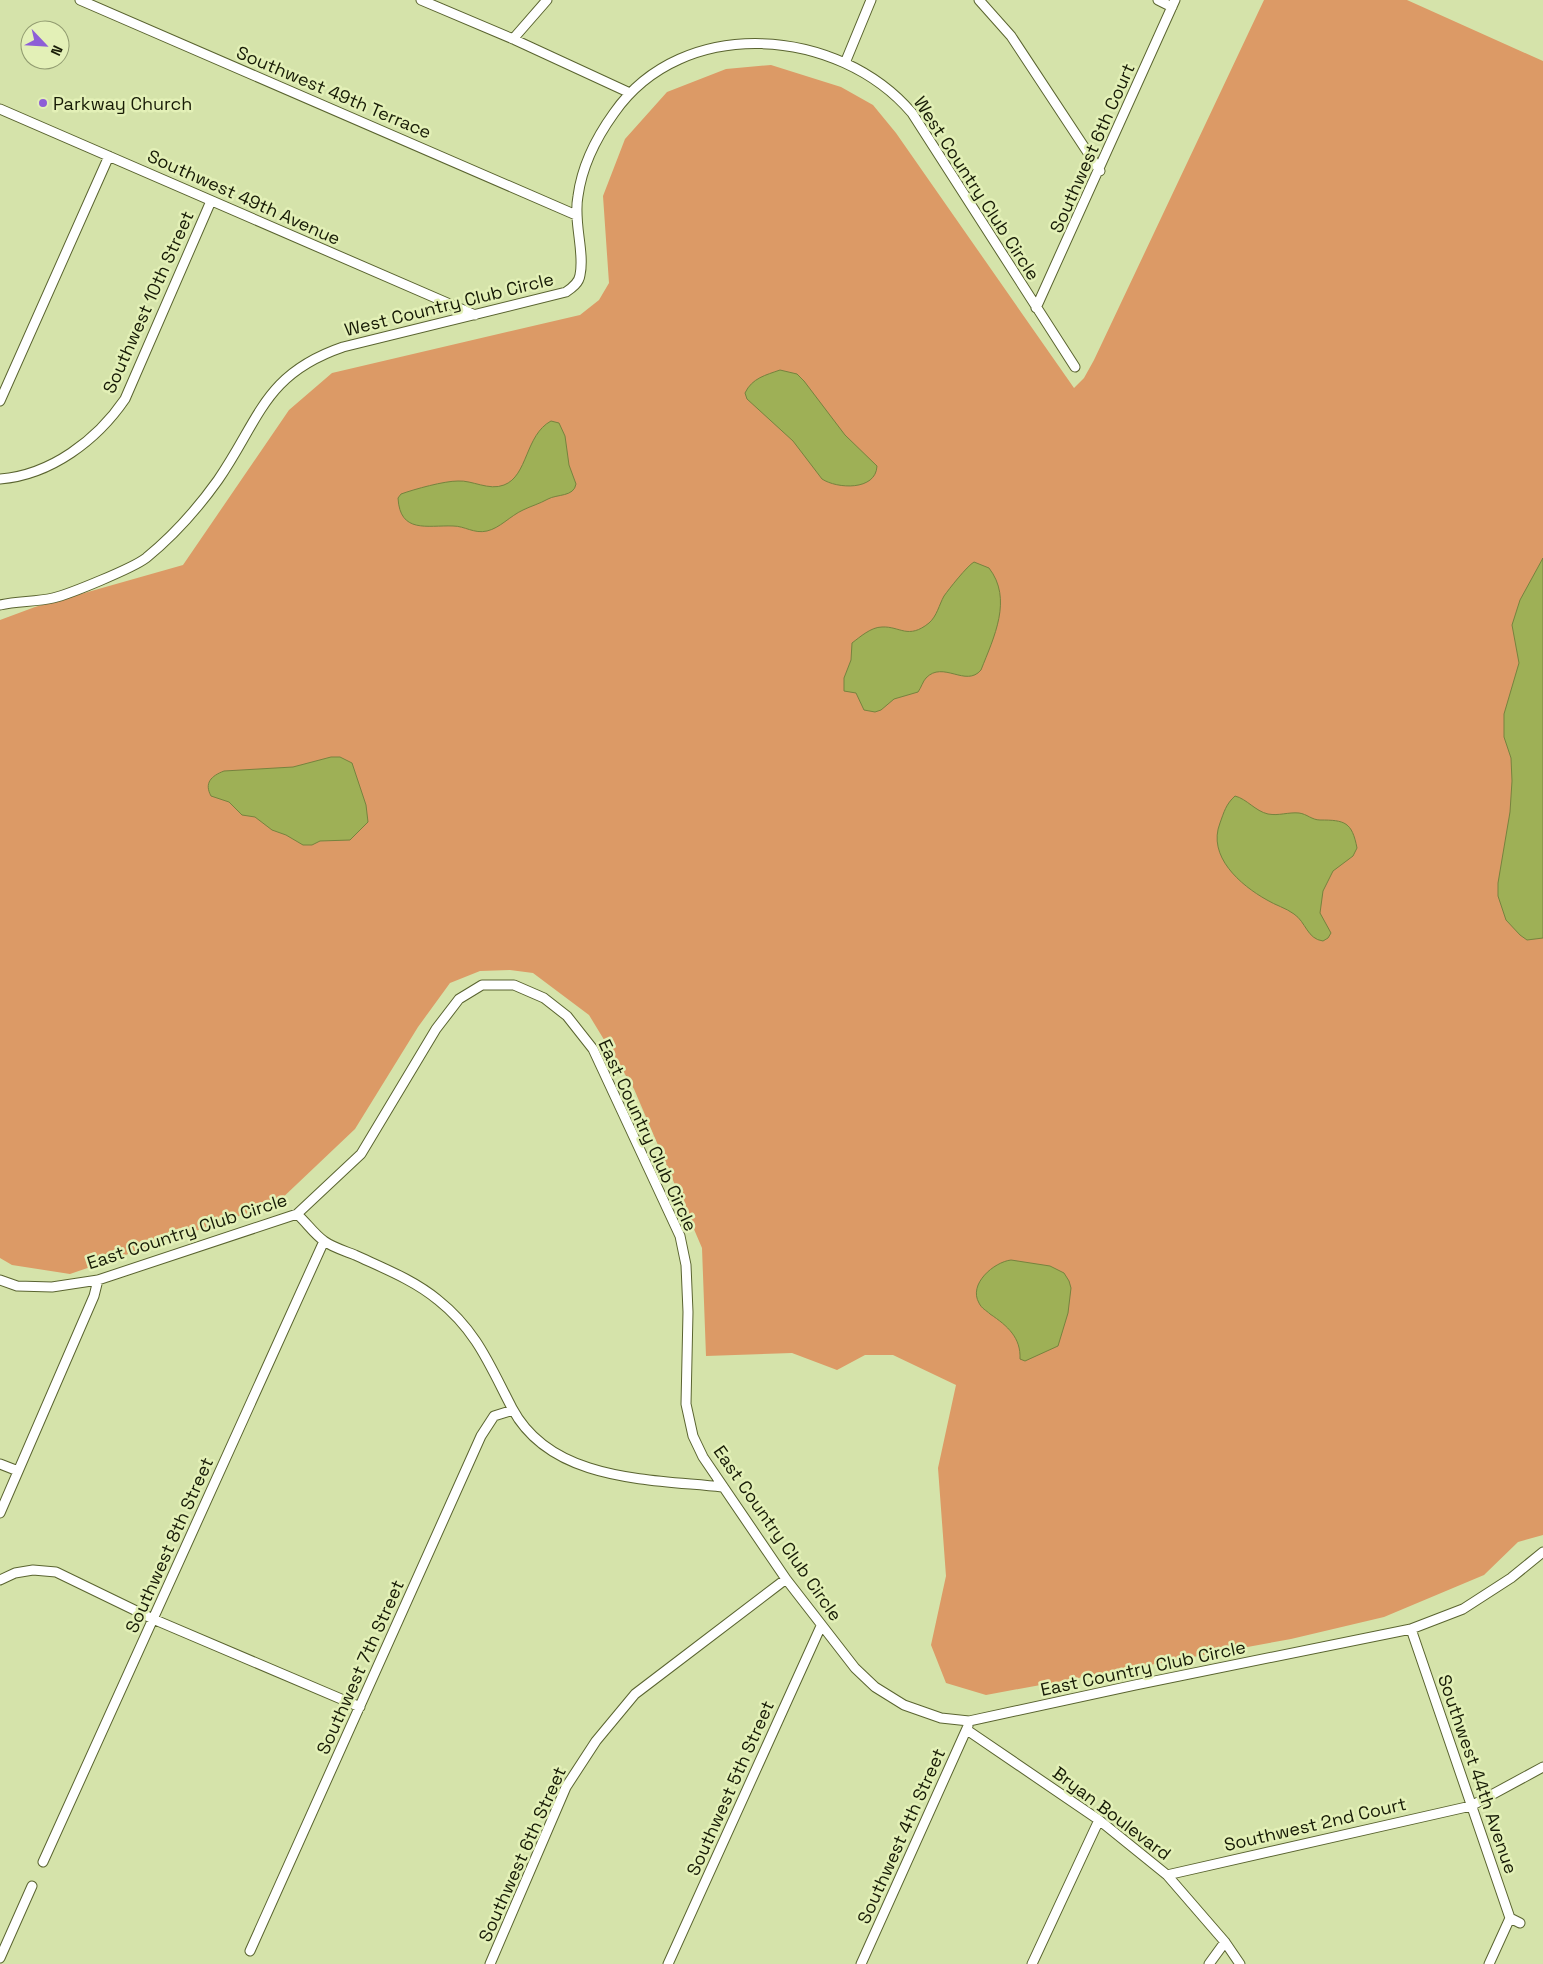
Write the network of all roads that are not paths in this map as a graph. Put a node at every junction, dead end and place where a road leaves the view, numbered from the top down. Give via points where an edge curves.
1 (80, 0) edge
2 (421, 0) edge
3 (546, 0) edge
4 (872, 0) edge
5 (979, 0) edge
6 (1158, 0) edge
7 (1174, 4) edge
8 (513, 39) junction
9 (845, 63) junction
10 (630, 93) junction
11 (1, 113) edge
12 (109, 156) junction
13 (1100, 171) junction
14 (212, 201) junction
15 (576, 215) junction
16 (1036, 308) junction
17 (475, 315) junction
18 (1075, 366) dead end
19 (0, 401) edge
20 (0, 479) edge
21 (0, 605) edge
22 (297, 1214) junction
23 (324, 1241) junction
24 (0, 1280) edge
25 (98, 1280) junction
26 (513, 1410) junction
27 (0, 1464) edge
28 (18, 1471) junction
29 (722, 1487) junction
30 (0, 1513) edge
31 (1543, 1552) edge
32 (786, 1579) junction
33 (0, 1580) edge
34 (153, 1619) junction
35 (821, 1626) junction
36 (1411, 1629) junction
37 (360, 1707) junction
38 (968, 1726) junction
39 (1543, 1767) edge
40 (1472, 1806) junction
41 (1099, 1820) junction
42 (43, 1862) dead end
43 (1166, 1875) junction
44 (32, 1886) dead end
45 (1510, 1918) junction
46 (1520, 1923) dead end
47 (1225, 1942) junction
48 (250, 1951) dead end
49 (0, 1958) edge
50 (490, 1964) edge
51 (668, 1964) edge
52 (861, 1964) edge
53 (1032, 1964) edge
54 (1209, 1964) edge
55 (1240, 1964) edge
56 (1489, 1964) edge

1 - 15 street, Southwest 49th Terrace
2 - 8 street
3 - 8 street
4 - 9 street
5 - 13 street via 1011,36
6 - 7 street
7 - 13 street, Southwest 6th Court
8 - 10 street
9 - 10 street, West Country Club Circle via 797,46 747,42 698,52 658,70
9 - 16 street, West Country Club Circle via 878,80 912,113
10 - 15 street, West Country Club Circle via 596,140 585,167
11 - 12 street, Southwest 49th Avenue
12 - 14 street, Southwest 49th Avenue
12 - 19 street
13 - 16 street, Southwest 6th Court
14 - 17 street, Southwest 49th Avenue
14 - 20 street, Southwest 10th Street via 125,399 112,418 92,438 57,462 14,478
15 - 17 street, West Country Club Circle via 581,265 576,285 566,292
16 - 18 street, West Country Club Circle
17 - 21 street, West Country Club Circle via 321,354 289,375 268,395 219,479 198,507 145,559 53,598
22 - 23 street
22 - 25 street, East Country Club Circle
22 - 29 street, East Country Club Circle via 360,1154 436,1029 459,1000 482,985 514,985 544,998 567,1016 593,1050 680,1236 686,1265 688,1312 686,1404 703,1457
23 - 26 street via 401,1277 437,1299 469,1329
23 - 34 street, Southwest 8th Street
24 - 25 street, East Country Club Circle via 17,1286 52,1287
25 - 28 street
26 - 29 street via 529,1431 571,1463 601,1472
26 - 37 street, Southwest 7th Street via 494,1416 481,1436
27 - 28 street
28 - 30 street
29 - 32 street, East Country Club Circle
31 - 36 street, East Country Club Circle via 1511,1578 1463,1609
32 - 35 street, East Country Club Circle
32 - 50 street, Southwest 6th Street via 635,1694 596,1741 566,1787
33 - 34 street via 33,1570 56,1572
34 - 37 street
34 - 42 street, Southwest 8th Street
35 - 38 street, East Country Club Circle via 856,1668 882,1692 904,1705
35 - 51 street, Southwest 5th Street
36 - 38 street, East Country Club Circle via 1135,1685
36 - 40 street, Southwest 44th Avenue
37 - 48 street, Southwest 7th Street
38 - 41 street, Bryan Boulevard
38 - 52 street, Southwest 4th Street
39 - 40 street, Southwest 2nd Court
40 - 43 street, Southwest 2nd Court
40 - 45 street, Southwest 44th Avenue
41 - 43 street, Bryan Boulevard
41 - 53 street
43 - 47 street, Bryan Boulevard
44 - 49 street
45 - 46 street
45 - 56 street
47 - 54 street
47 - 55 street, Bryan Boulevard

